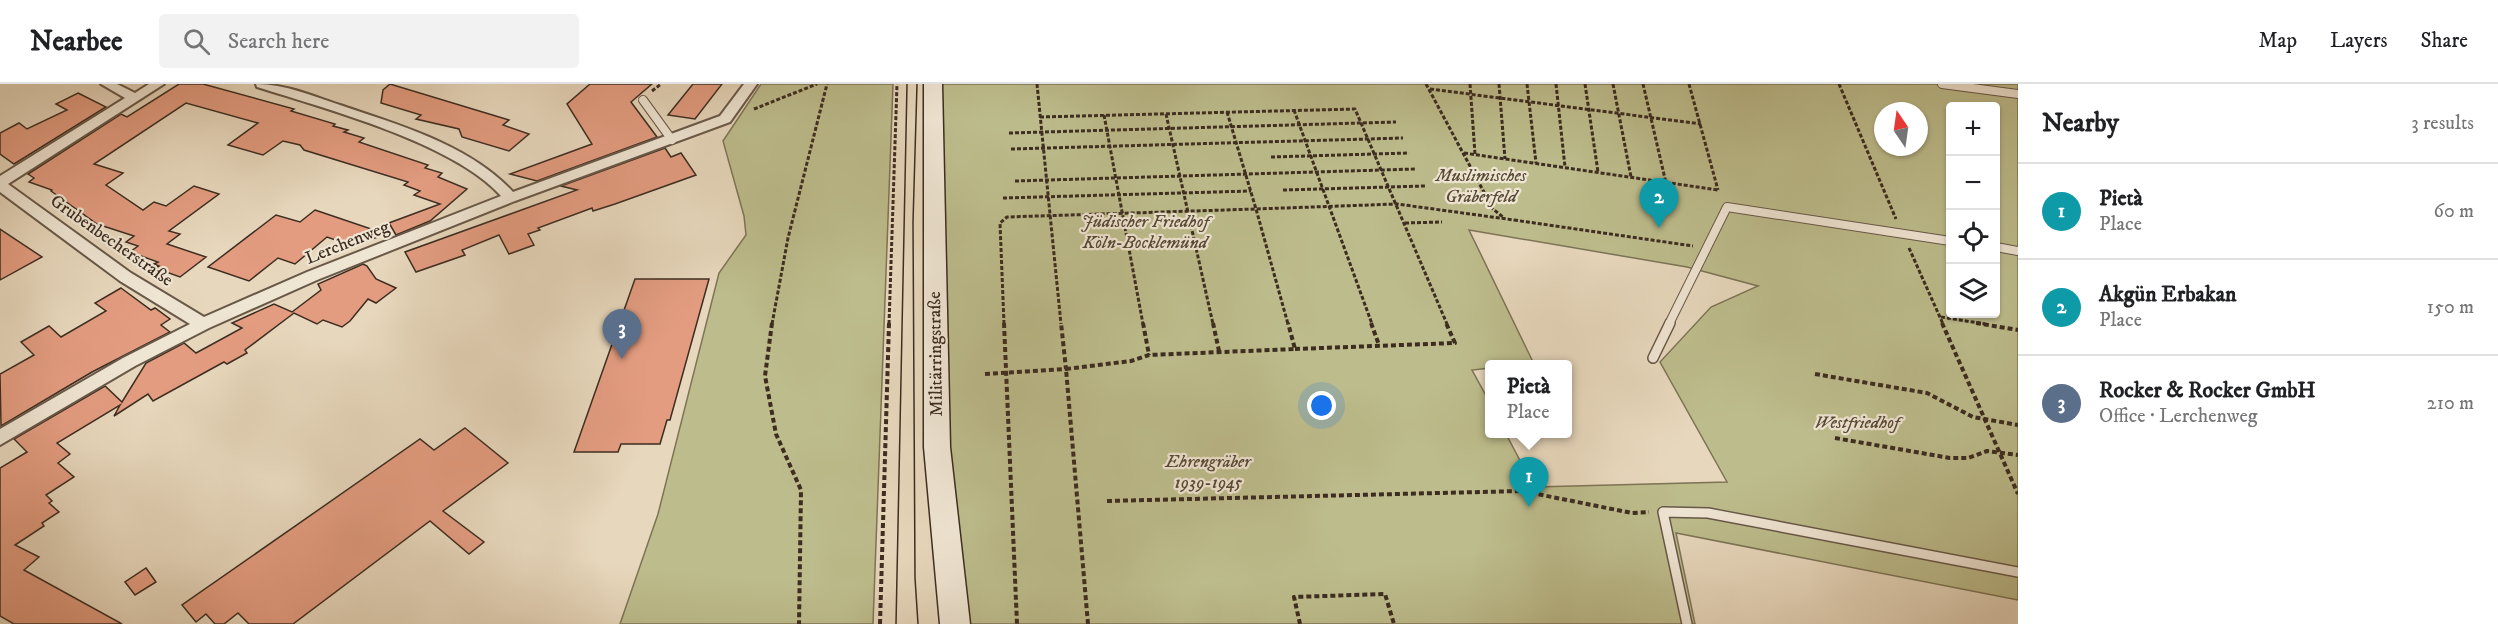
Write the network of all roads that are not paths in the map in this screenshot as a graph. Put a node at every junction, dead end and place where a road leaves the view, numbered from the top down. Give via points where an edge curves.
1 (107, 84) edge
2 (158, 84) edge
3 (262, 84) edge
4 (751, 84) edge
5 (933, 84) edge
6 (1942, 84) edge
7 (2018, 94) edge
8 (135, 98) junction
9 (643, 100) dead end
10 (672, 140) junction
11 (0, 184) edge
12 (510, 198) junction
13 (1946, 240) edge
14 (2000, 249) edge
15 (2018, 251) edge
16 (203, 324) junction
17 (1653, 358) dead end
18 (0, 438) edge
19 (2018, 572) edge
20 (955, 624) edge
21 (1687, 624) edge

1 - 8 street
2 - 8 street
3 - 12 street via 370,119 450,153 498,182
4 - 10 street, Lerchenweg via 725,119
5 - 20 main road, Militärringstraße via 937,447
6 - 7 lane
8 - 11 street
9 - 10 lane
10 - 12 street, Lerchenweg
11 - 16 street, Grubenbecherstraße via 130,278
12 - 16 street, Lerchenweg via 312,276
13 - 17 lane via 1727,207
14 - 15 lane
16 - 18 street, Lerchenweg via 129,362
19 - 21 lane via 1708,513 1663,512

